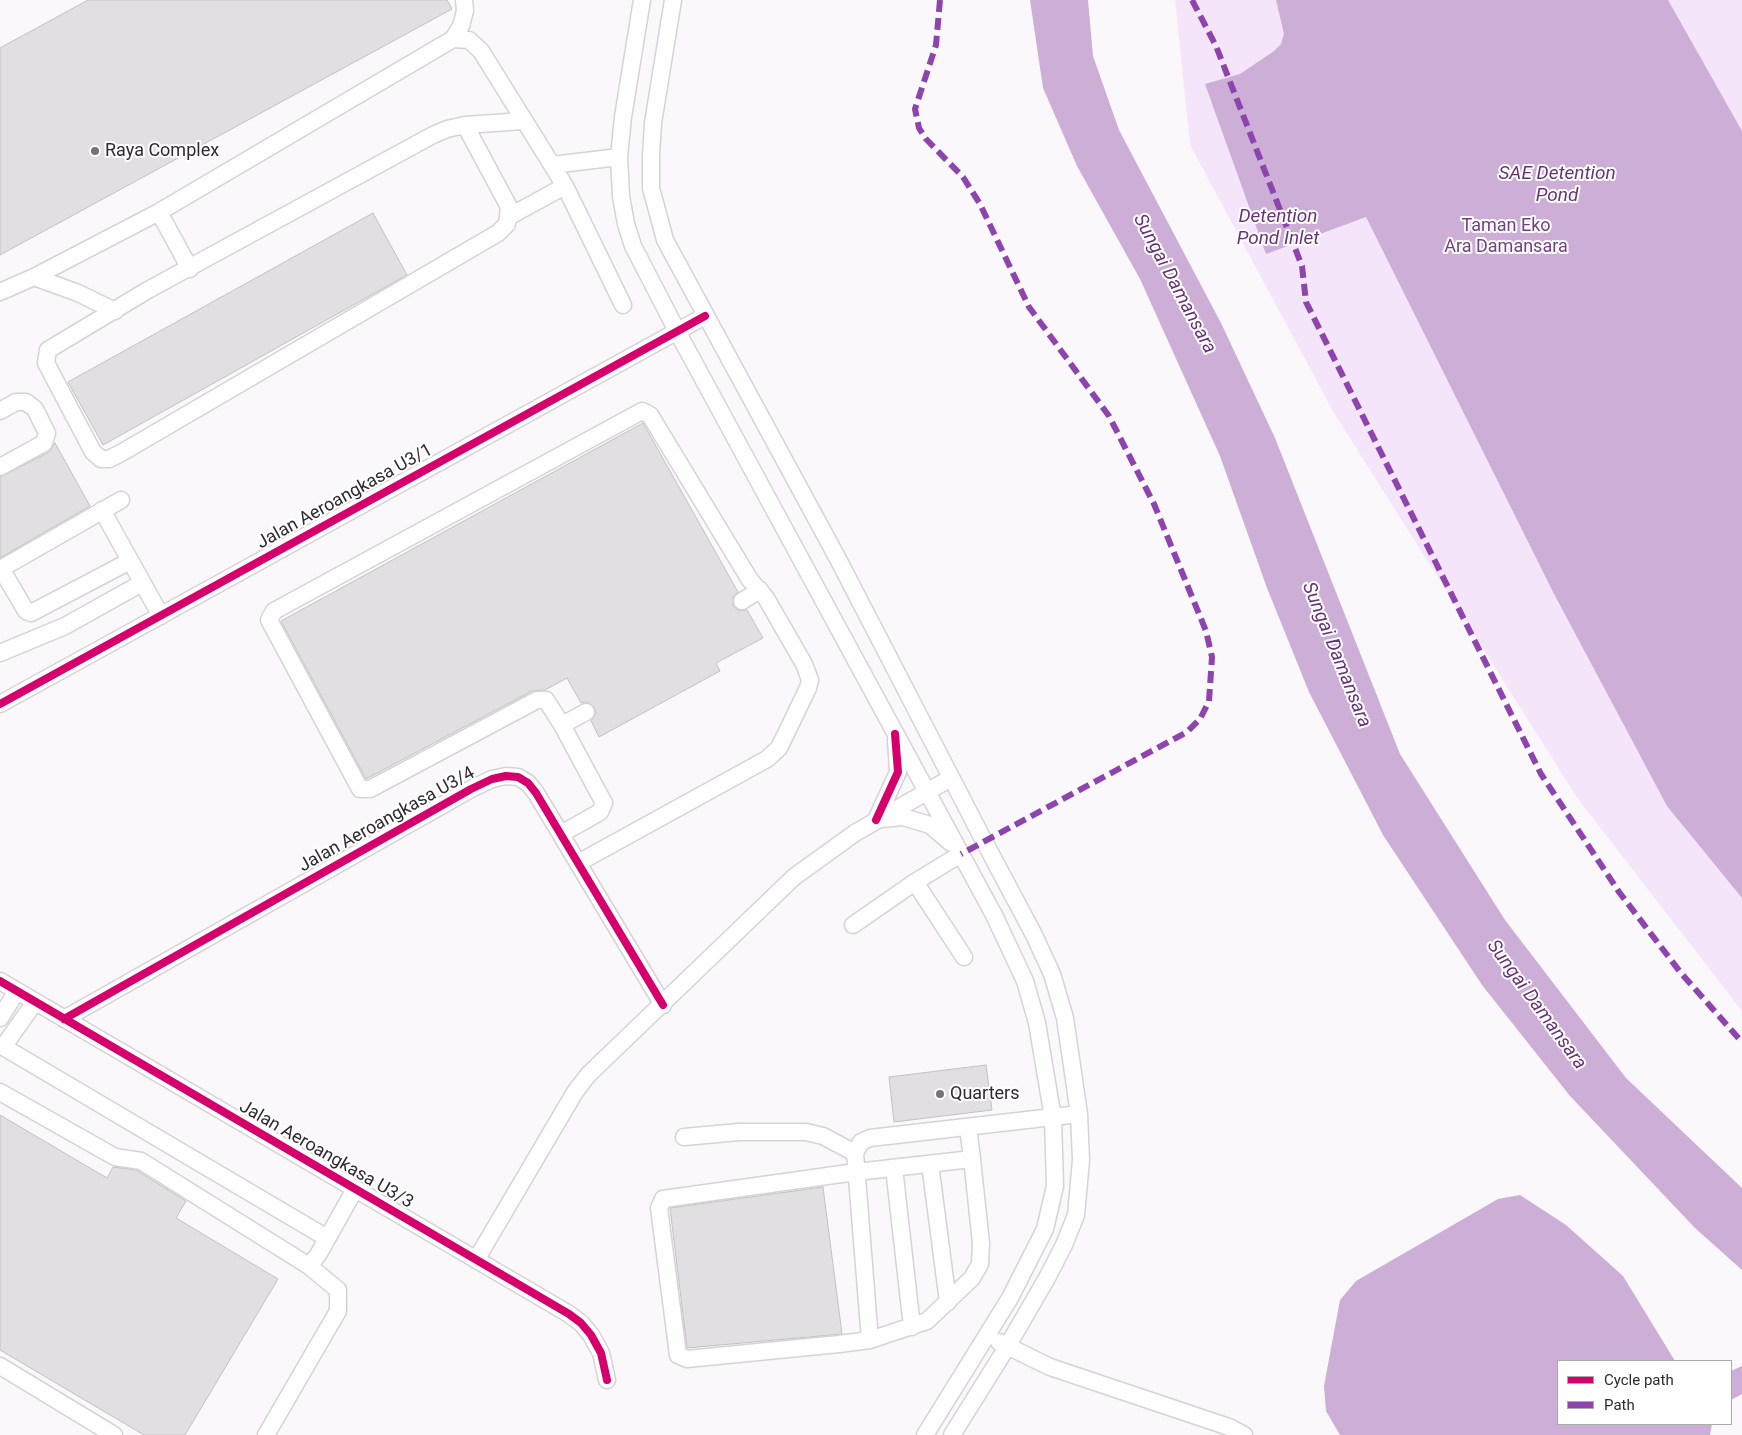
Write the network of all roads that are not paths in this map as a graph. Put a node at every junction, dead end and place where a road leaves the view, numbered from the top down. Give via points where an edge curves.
1 (464, 0) edge
2 (642, 0) edge
3 (673, 0) edge
4 (453, 39) junction
5 (523, 121) junction
6 (465, 125) junction
7 (619, 157) junction
8 (552, 164) junction
9 (565, 186) junction
10 (159, 212) junction
11 (510, 216) junction
12 (190, 269) junction
13 (34, 277) junction
14 (0, 292) edge
15 (623, 305) dead end
16 (116, 311) junction
17 (704, 316) junction
18 (677, 332) junction
19 (0, 411) edge
20 (0, 467) edge
21 (121, 500) dead end
22 (102, 510) junction
23 (130, 561) junction
24 (142, 583) junction
25 (760, 590) junction
26 (742, 601) dead end
27 (161, 616) junction
28 (2, 647) edge
29 (0, 704) edge
30 (586, 712) dead end
31 (562, 725) junction
32 (895, 734) junction
33 (951, 778) junction
34 (926, 791) junction
35 (876, 820) junction
36 (561, 834) junction
37 (959, 851) junction
38 (578, 863) junction
39 (915, 882) junction
40 (853, 925) dead end
41 (964, 957) dead end
42 (0, 981) edge
43 (17, 991) junction
44 (35, 1002) junction
45 (663, 1005) junction
46 (0, 1018) edge
47 (64, 1019) junction
48 (2, 1046) edge
49 (0, 1092) edge
50 (1079, 1114) junction
51 (1053, 1118) junction
52 (968, 1127) junction
53 (684, 1137) dead end
54 (855, 1153) junction
55 (972, 1159) junction
56 (930, 1164) junction
57 (894, 1168) junction
58 (856, 1172) junction
59 (355, 1189) junction
60 (327, 1238) junction
61 (476, 1260) junction
62 (309, 1266) junction
63 (948, 1302) junction
64 (912, 1327) junction
65 (986, 1336) junction
66 (870, 1340) junction
67 (1007, 1347) junction
68 (0, 1366) edge
69 (607, 1380) dead end
70 (114, 1435) edge
71 (266, 1435) edge
72 (925, 1435) edge
73 (952, 1435) edge
74 (1244, 1435) edge

1 - 4 street via 461,26
2 - 7 street
3 - 17 street via 653,123 652,188 665,240
4 - 5 street via 469,40 481,51
4 - 10 street
5 - 6 street
5 - 8 street
6 - 11 street via 506,197
6 - 12 street via 433,135
7 - 8 street
7 - 18 street via 626,224 643,267
8 - 9 street
9 - 11 street
9 - 15 street
10 - 12 street
10 - 13 street
11 - 16 street via 498,233 121,453 101,459 93,452 46,363 48,350
12 - 16 street
13 - 14 street
13 - 16 street
17 - 18 street, Jalan Aeroangkasa U3/1
17 - 33 street via 838,559
18 - 27 street, Jalan Aeroangkasa U3/1
18 - 32 street
19 - 20 street via 16,402 26,402 35,409 47,433 44,443
21 - 22 street
22 - 23 street
22 - 23 street via 2,568 4,576 31,614
23 - 24 street
24 - 27 street
24 - 28 street via 66,626
25 - 26 street
25 - 31 street via 750,580 650,416 642,411 270,615 270,624 360,789 370,789 537,700 546,700
25 - 38 street via 804,664 810,680 779,748 767,759
27 - 29 street, Jalan Aeroangkasa U3/1
30 - 31 street
31 - 36 street via 604,803 600,812
32 - 34 street
32 - 35 street via 898,772
33 - 34 street
33 - 50 street via 1052,974 1065,1018
34 - 35 street
34 - 37 street
35 - 37 street via 903,817 930,825
35 - 45 street via 794,876
36 - 38 street, Jalan Aeroangkasa U3/4
36 - 47 street, Jalan Aeroangkasa U3/4 via 528,783 518,777 492,779
37 - 39 street
37 - 51 street via 1025,981 1037,1023
38 - 45 street, Jalan Aeroangkasa U3/4
39 - 40 street
39 - 41 street
42 - 43 street, Jalan Aeroangkasa U3/3
43 - 44 street, Jalan Aeroangkasa U3/3
43 - 46 street
44 - 47 street, Jalan Aeroangkasa U3/3
44 - 48 street
45 - 61 street via 588,1075 575,1092
47 - 59 street, Jalan Aeroangkasa U3/3
48 - 60 street
49 - 62 street via 115,1157 141,1161
50 - 51 street
50 - 67 street via 1081,1160 1076,1215 1064,1245
51 - 52 street
51 - 65 street via 1054,1186 1045,1229 1010,1298
52 - 54 street via 870,1138 861,1142
52 - 55 street
53 - 54 street via 739,1132 806,1132 823,1136
54 - 58 street
55 - 56 street
55 - 63 street via 981,1243 980,1264 972,1278
56 - 57 street
56 - 63 street
57 - 58 street
57 - 64 street
58 - 66 street
58 - 66 street via 668,1198 660,1203 659,1208 676,1350 682,1358
59 - 60 street
59 - 61 street, Jalan Aeroangkasa U3/3
60 - 62 street
61 - 69 street, Jalan Aeroangkasa U3/3 via 581,1323 601,1353
62 - 71 street via 338,1290 338,1311
63 - 64 street via 927,1321
64 - 66 street
65 - 67 street
65 - 72 street
67 - 73 street
67 - 74 street via 1050,1367 1229,1427
68 - 70 street

